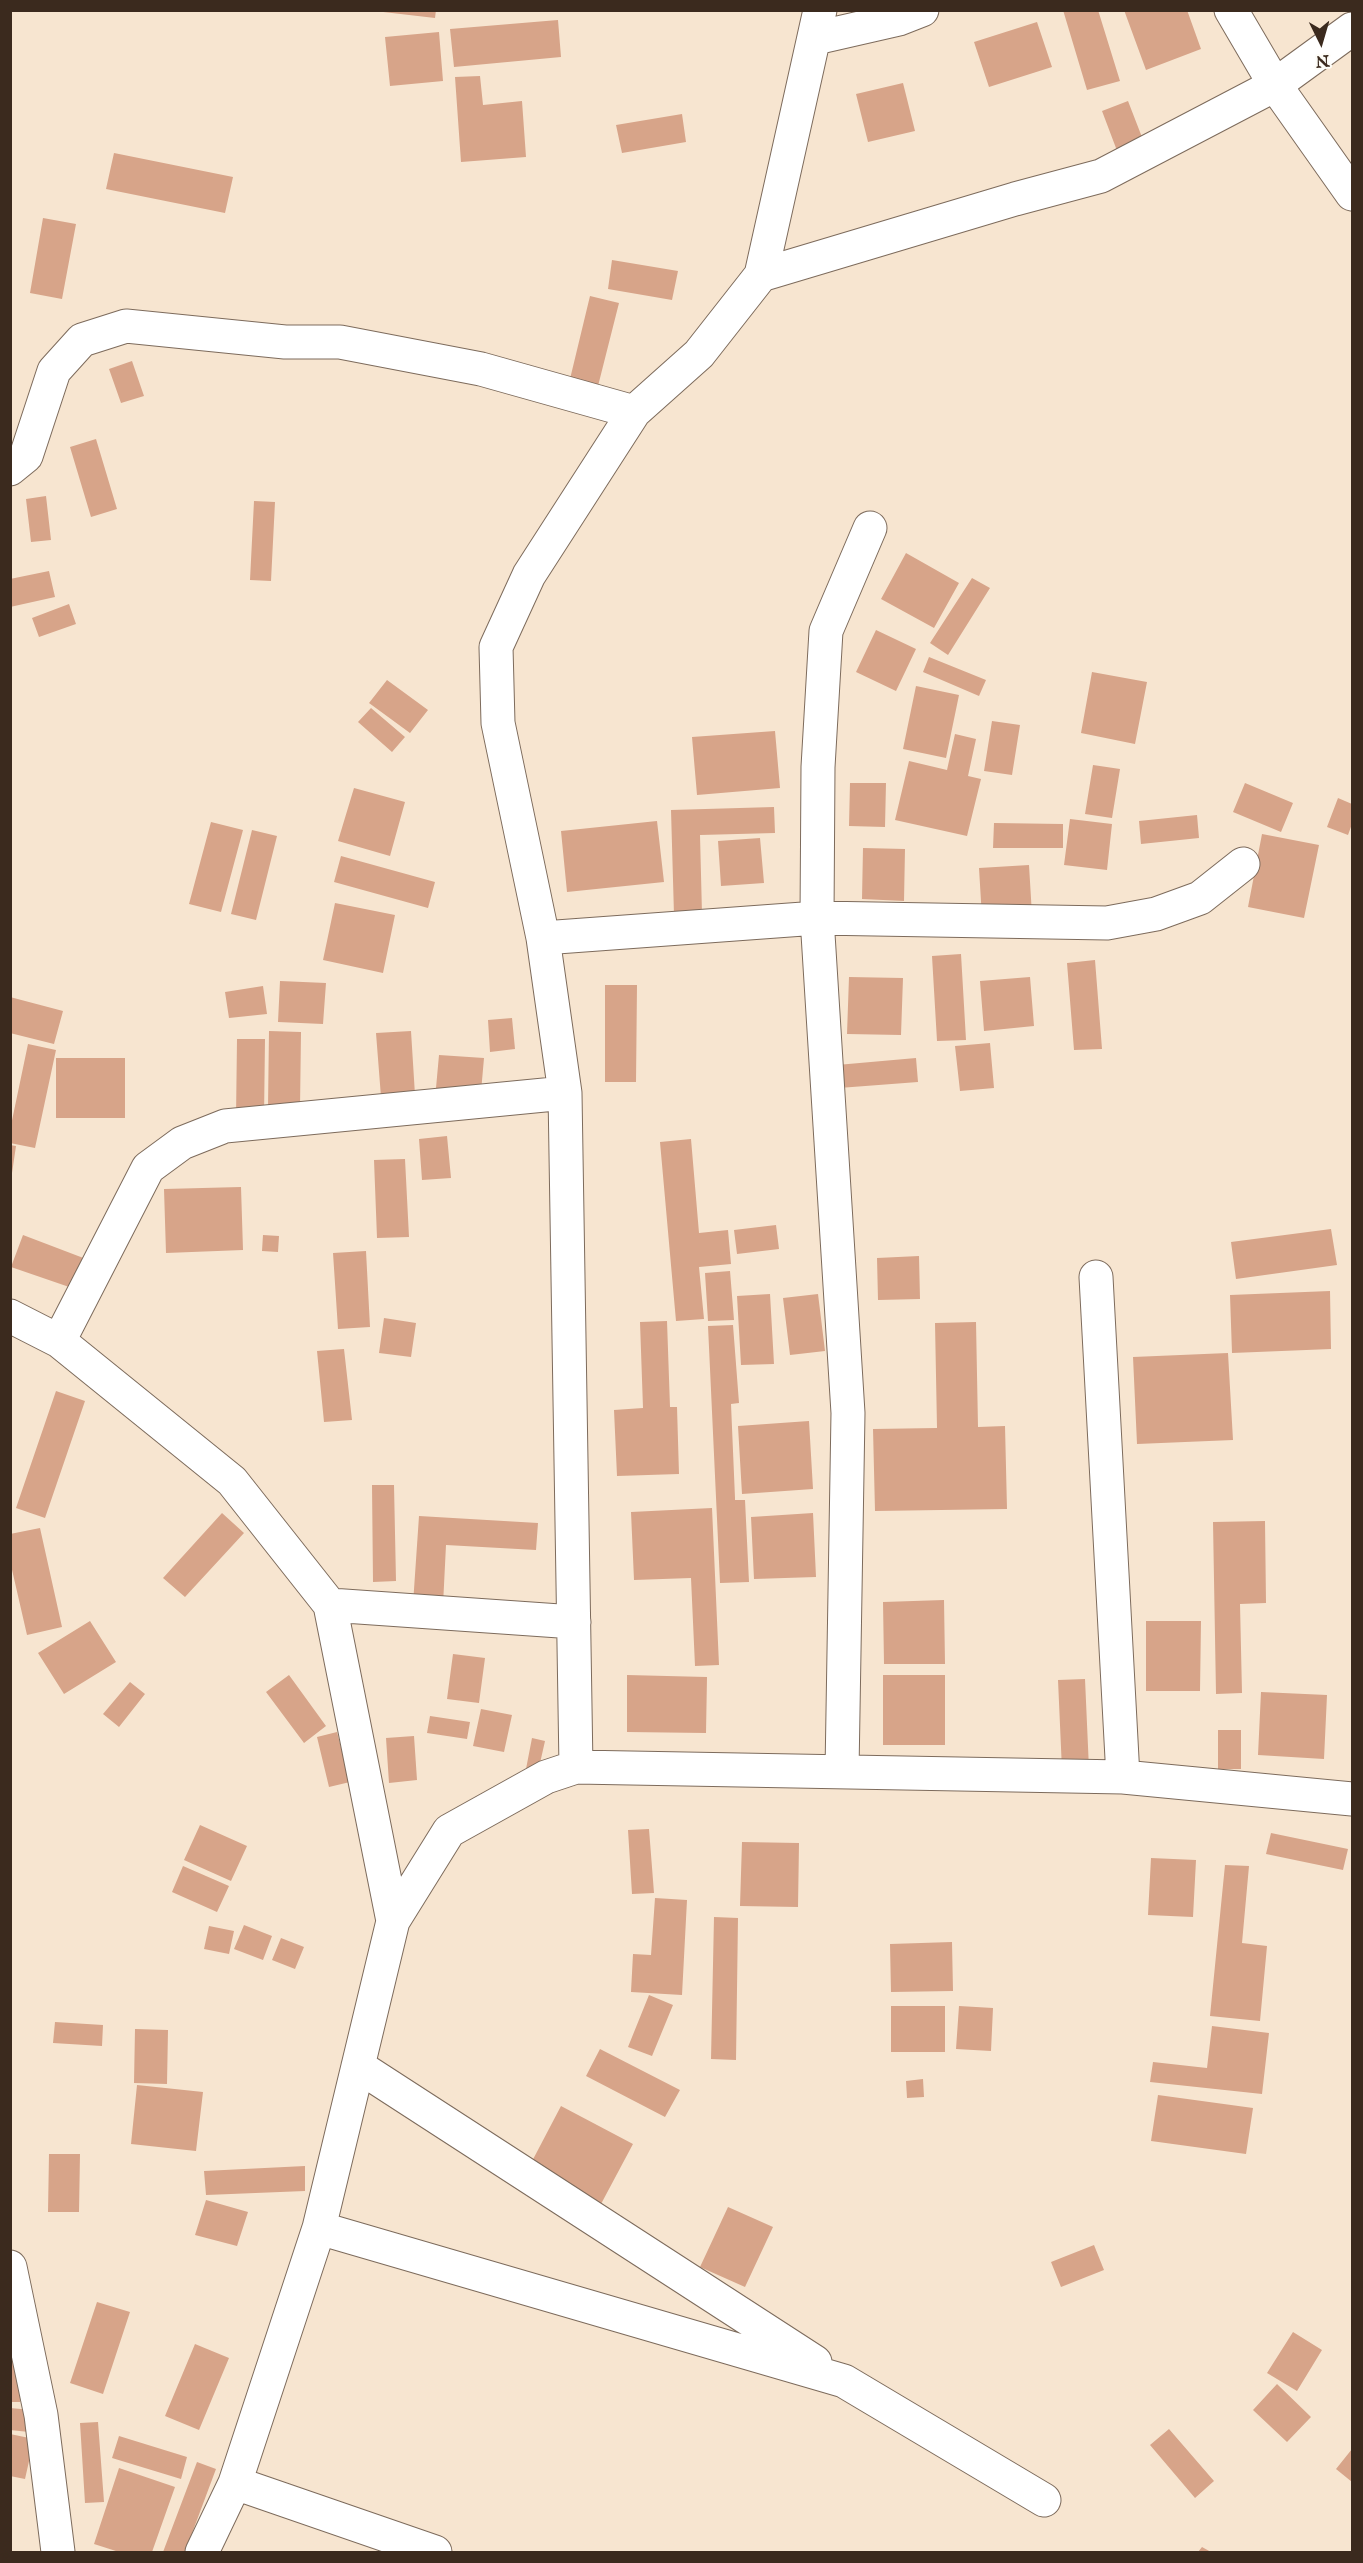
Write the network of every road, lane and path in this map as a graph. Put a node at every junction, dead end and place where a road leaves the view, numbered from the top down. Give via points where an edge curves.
1 (922, 10) edge
2 (1231, 10) edge
3 (818, 24) edge
4 (1353, 29) edge
5 (1275, 85) junction
6 (1353, 194) edge
7 (761, 274) junction
8 (634, 412) junction
9 (10, 469) edge
10 (870, 528) dead end
11 (1243, 864) dead end
12 (817, 918) junction
13 (543, 938) junction
14 (565, 1093) junction
15 (1096, 1277) dead end
16 (10, 1316) edge
17 (59, 1341) junction
18 (330, 1605) junction
19 (574, 1622) junction
20 (576, 1767) junction
21 (842, 1771) junction
22 (1123, 1777) junction
23 (1353, 1799) edge
24 (393, 1921) junction
25 (358, 2066) junction
26 (319, 2228) junction
27 (10, 2267) edge
28 (14, 2306) edge
29 (844, 2381) junction
30 (236, 2483) junction
31 (1044, 2500) dead end
32 (58, 2553) edge
33 (202, 2553) edge
34 (435, 2553) edge

1 - 3 street via 900,19
2 - 5 street
3 - 7 street
4 - 5 street
5 - 6 street
5 - 7 street via 1101,176
7 - 8 street via 699,354
8 - 9 street via 481,369 340,342 285,342 126,326 82,340 54,371 26,456
8 - 13 street via 529,575 496,647 498,723
10 - 12 street via 826,631 818,767
11 - 12 street via 1200,898 1156,914 1107,923
12 - 13 street
12 - 21 street via 848,1413
13 - 14 street
14 - 17 street via 225,1126 182,1143 148,1168
14 - 19 street
15 - 22 street
16 - 17 street
17 - 18 street via 232,1481
18 - 19 street
18 - 24 street
19 - 20 street
20 - 21 street
20 - 24 street via 546,1777 449,1831
21 - 22 street
22 - 23 street
24 - 25 street
25 - 26 street
25 - 29 street
26 - 29 street
26 - 30 street
27 - 28 street
28 - 32 street via 41,2415
29 - 31 street
30 - 33 street
30 - 34 street

